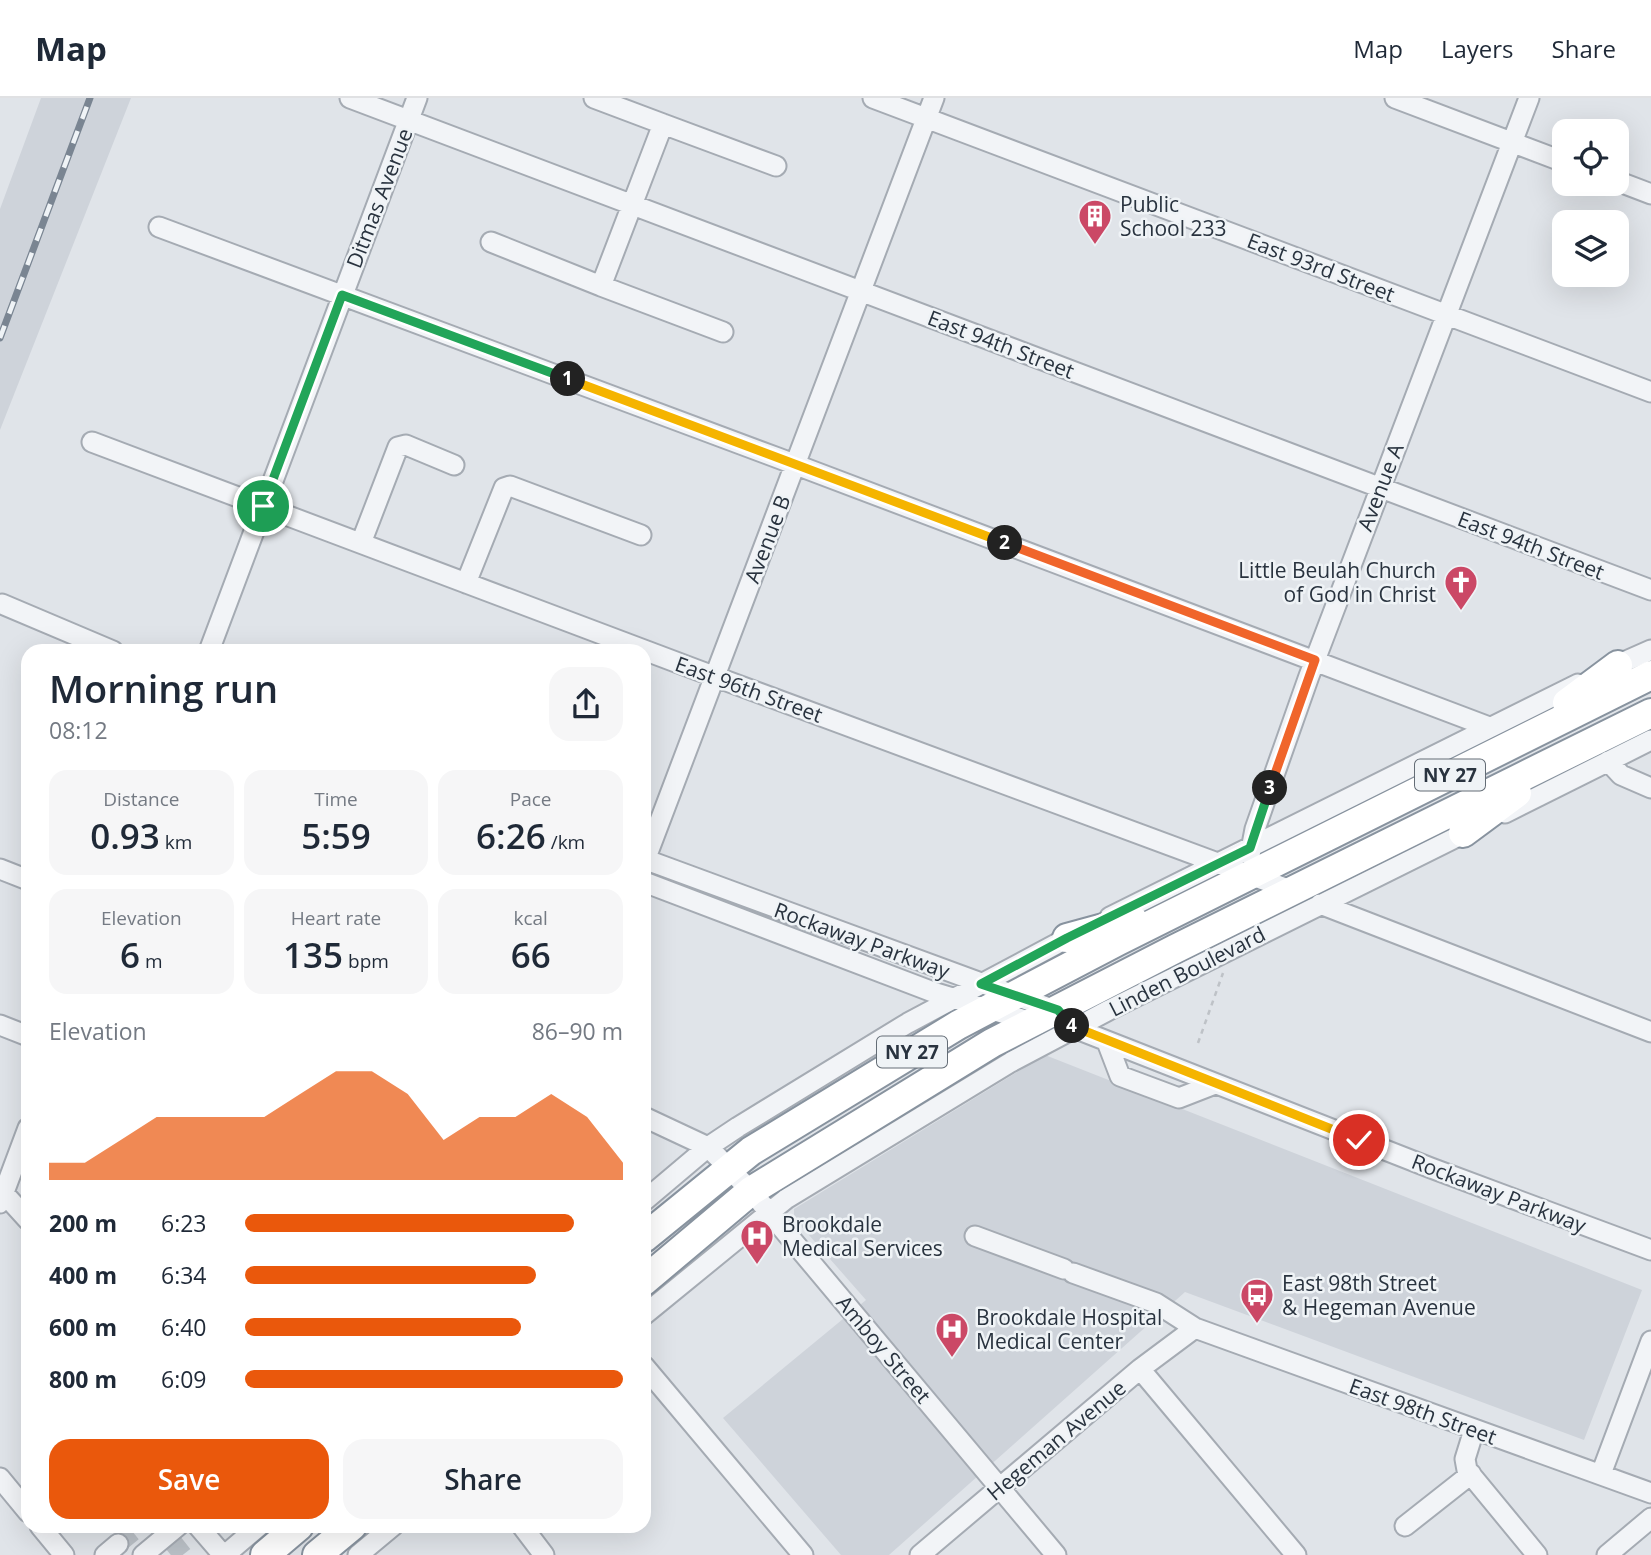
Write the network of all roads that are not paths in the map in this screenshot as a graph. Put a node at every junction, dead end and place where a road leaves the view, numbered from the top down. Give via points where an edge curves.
1 (350, 98) edge
2 (417, 98) edge
3 (594, 98) edge
4 (873, 98) edge
5 (934, 98) edge
6 (1395, 98) edge
7 (1529, 98) edge
8 (926, 118) junction
9 (408, 120) junction
10 (663, 124) junction
11 (1511, 142) junction
12 (1552, 157) edge
13 (776, 166) dead end
14 (1629, 186) edge
15 (1651, 194) edge
16 (631, 205) junction
17 (159, 227) dead end
18 (491, 242) dead end
19 (601, 286) junction
20 (861, 291) junction
21 (342, 295) junction
22 (1446, 314) junction
23 (723, 332) dead end
24 (1651, 392) edge
25 (92, 442) dead end
26 (795, 464) junction
27 (454, 465) dead end
28 (1380, 487) junction
29 (263, 506) junction
30 (641, 535) dead end
31 (361, 543) junction
32 (466, 583) junction
33 (1651, 590) edge
34 (2, 604) dead end
35 (96, 644) edge
36 (212, 644) edge
37 (628, 644) edge
38 (1651, 650) edge
39 (651, 653) edge
40 (1315, 660) junction
41 (1618, 665) junction
42 (1651, 675) edge
43 (715, 677) junction
44 (1651, 713) edge
45 (1489, 727) junction
46 (1527, 737) junction
47 (1651, 740) edge
48 (1558, 758) junction
49 (1608, 761) junction
50 (1651, 788) edge
51 (1463, 833) junction
52 (651, 842) edge
53 (1249, 862) junction
54 (651, 863) edge
55 (1218, 863) junction
56 (0, 869) edge
57 (21, 877) edge
58 (651, 884) edge
59 (1293, 891) junction
60 (1320, 904) junction
61 (1183, 908) junction
62 (1067, 938) junction
63 (993, 996) junction
64 (954, 998) junction
65 (1066, 1019) junction
66 (1033, 1023) junction
67 (0, 1025) edge
68 (1651, 1032) edge
69 (21, 1034) edge
70 (1108, 1042) junction
71 (1215, 1084) junction
72 (651, 1120) edge
73 (21, 1145) edge
74 (708, 1147) junction
75 (728, 1168) junction
76 (1, 1194) edge
77 (651, 1194) edge
78 (760, 1201) junction
79 (21, 1213) edge
80 (651, 1232) edge
81 (975, 1236) dead end
82 (1651, 1250) edge
83 (651, 1276) edge
84 (651, 1308) edge
85 (1195, 1328) junction
86 (1651, 1342) edge
87 (1140, 1369) junction
88 (651, 1374) edge
89 (1474, 1430) junction
90 (1471, 1474) junction
91 (1601, 1474) junction
92 (0, 1478) edge
93 (999, 1488) junction
94 (1651, 1493) edge
95 (21, 1504) edge
96 (1651, 1518) edge
97 (1405, 1526) dead end
98 (46, 1533) edge
99 (203, 1533) edge
100 (247, 1533) edge
101 (291, 1533) edge
102 (344, 1533) edge
103 (385, 1533) edge
104 (527, 1533) edge
105 (172, 1534) edge
106 (216, 1552) edge
107 (147, 1554) edge
108 (64, 1555) edge
109 (265, 1555) edge
110 (317, 1555) edge
111 (358, 1555) edge
112 (544, 1555) edge
113 (803, 1555) edge
114 (920, 1555) edge
115 (1056, 1555) edge
116 (1296, 1555) edge
117 (1537, 1555) edge
118 (1608, 1555) edge

1 - 9 street, East 94th Street
2 - 9 street, Ditmas Avenue
3 - 10 street
4 - 8 street, East 93rd Street
5 - 8 street, Avenue B
6 - 11 street
7 - 11 street, Avenue A
8 - 20 street, Avenue B
8 - 22 street, East 93rd Street
9 - 16 street, East 94th Street
9 - 21 street, Ditmas Avenue
10 - 13 street
10 - 16 street
11 - 12 street
11 - 22 street, Avenue A
14 - 15 street
16 - 19 street
16 - 20 street, East 94th Street
17 - 21 street
18 - 19 street
19 - 23 street
20 - 26 street, Avenue B
20 - 28 street, East 94th Street
21 - 26 street
21 - 29 street, Ditmas Avenue
22 - 24 street, East 93rd Street
22 - 28 street, Avenue A
25 - 29 street, East 96th Street
26 - 40 street
26 - 43 street, Avenue B
27 - 31 street via 406,445 398,447
28 - 33 street, East 94th Street
28 - 40 street, Avenue A
29 - 31 street, East 96th Street
29 - 36 street, Ditmas Avenue
30 - 32 street via 510,486 504,488
31 - 32 street, East 96th Street
32 - 37 street, East 96th Street
34 - 35 street
38 - 41 street
39 - 43 street, East 96th Street
40 - 45 street
40 - 53 street, Avenue A
41 - 45 street
41 - 46 highway
42 - 46 highway, NY 27
43 - 52 street, Avenue B
43 - 55 street, East 96th Street
44 - 48 highway, Linden Boulevard / NY 27
45 - 53 street
46 - 53 highway, NY 27
47 - 49 street, Linden Boulevard
48 - 51 highway
48 - 59 highway, Linden Boulevard / NY 27
49 - 50 street via 1621,775
49 - 51 street, Linden Boulevard
51 - 60 street, Linden Boulevard
53 - 55 street, East 96th Street
53 - 59 street
53 - 61 highway, NY 27
54 - 63 street, Rockaway Parkway
55 - 62 street
56 - 57 street
58 - 64 street, Rockaway Parkway
59 - 65 highway, Linden Boulevard / NY 27
60 - 65 street, Linden Boulevard
60 - 68 street
61 - 62 highway
61 - 63 highway, NY 27
62 - 63 street
63 - 64 street, Rockaway Parkway
63 - 65 street, Rockaway Parkway
63 - 66 street, Rockaway Parkway
63 - 75 highway, NY 27
64 - 74 street
65 - 66 highway, Linden Boulevard / NY 27
65 - 70 street, Rockaway Parkway
65 - 78 street, Linden Boulevard via 1000,1069 787,1198
66 - 78 highway, Linden Boulevard / NY 27 via 992,1043
67 - 69 street
70 - 71 street, Rockaway Parkway
70 - 71 street via 1121,1076 1179,1098
71 - 82 street, Rockaway Parkway
72 - 74 street
73 - 76 street
74 - 75 street, Amboy Street
74 - 77 street
75 - 78 street, Amboy Street
75 - 80 highway, NY 27
76 - 79 street
78 - 83 highway, Linden Boulevard / NY 27
78 - 84 street, Linden Boulevard
78 - 93 street, Amboy Street
81 - 85 street, East 98th Street via 1156,1303
85 - 87 street, Hegeman Avenue
85 - 89 street, East 98th Street
86 - 91 street
87 - 93 street, Hegeman Avenue
87 - 116 street
88 - 113 street
89 - 90 street via 1465,1459
89 - 91 street, East 98th Street
90 - 97 street
90 - 117 street
91 - 94 street, East 98th Street
92 - 95 street
93 - 114 street, Hegeman Avenue
93 - 115 street, Amboy Street
96 - 118 street
98 - 108 street
99 - 106 street
100 - 106 street
101 - 109 highway
102 - 110 highway
103 - 111 street
104 - 112 street
105 - 107 street

